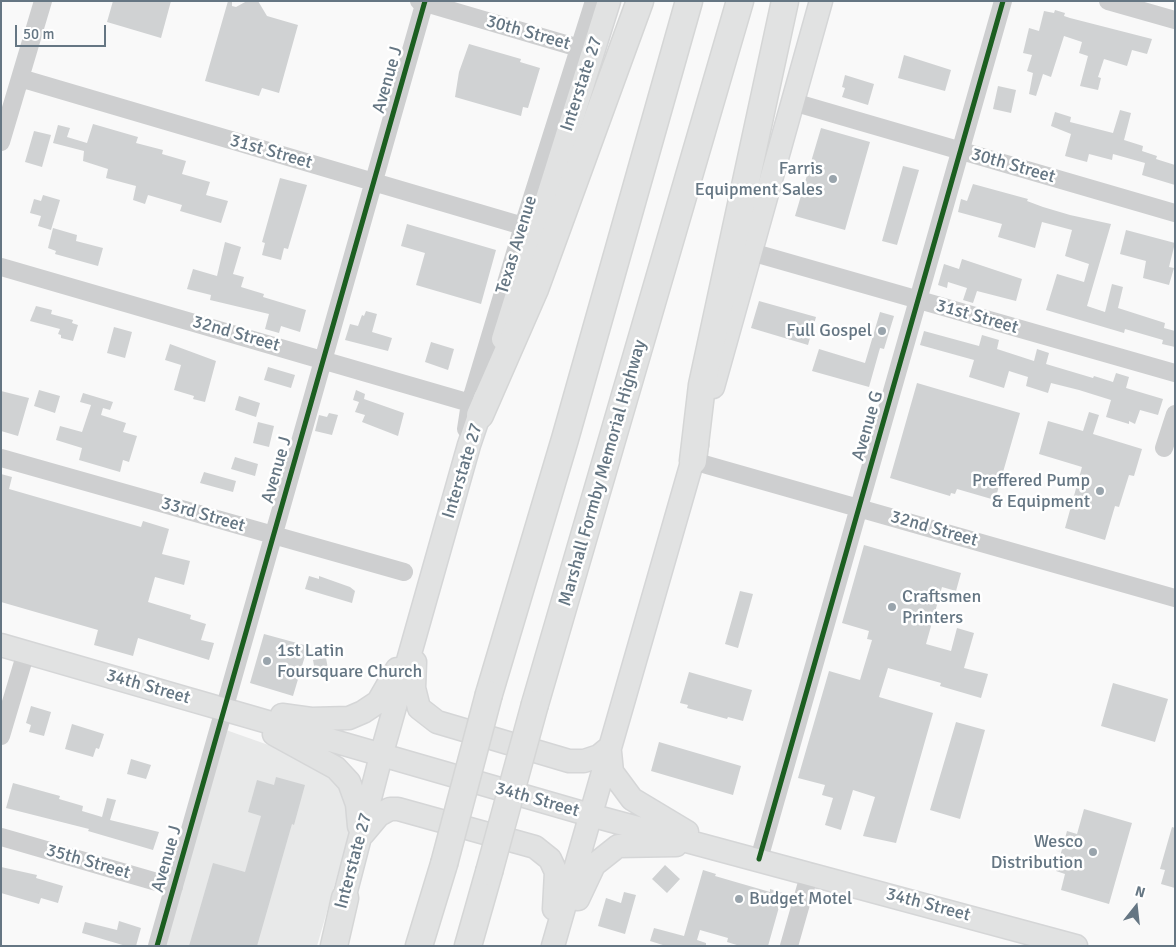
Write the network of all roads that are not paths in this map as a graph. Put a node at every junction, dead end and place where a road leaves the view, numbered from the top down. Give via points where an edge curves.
1 (43, 1) edge
2 (594, 1) edge
3 (609, 1) edge
4 (640, 1) edge
5 (689, 1) edge
6 (740, 1) edge
7 (785, 1) edge
8 (821, 1) edge
9 (1003, 1) edge
10 (1108, 1) edge
11 (423, 2) edge
12 (1175, 20) edge
13 (584, 54) junction
14 (20, 78) junction
15 (793, 102) junction
16 (1, 142) edge
17 (960, 151) junction
18 (373, 182) junction
19 (1175, 213) edge
20 (523, 226) junction
21 (751, 252) junction
22 (1, 267) edge
23 (918, 300) junction
24 (322, 359) junction
25 (1175, 373) edge
26 (475, 409) junction
27 (1175, 414) edge
28 (1164, 448) dead end
29 (1, 458) edge
30 (693, 461) junction
31 (859, 508) junction
32 (273, 535) junction
33 (404, 572) dead end
34 (1175, 598) edge
35 (416, 633) junction
36 (1, 645) edge
37 (26, 652) junction
38 (224, 708) junction
39 (1, 736) edge
40 (610, 747) junction
41 (381, 756) junction
42 (590, 815) junction
43 (361, 836) junction
44 (1, 837) edge
45 (709, 846) junction
46 (759, 859) junction
47 (810, 872) junction
48 (174, 887) junction
49 (345, 898) joint
50 (553, 944) edge
51 (157, 946) edge
52 (333, 946) edge
53 (420, 946) edge
54 (468, 946) edge
55 (789, 946) edge
56 (1076, 946) edge

1 - 14 street
2 - 13 street, Texas Avenue
3 - 13 main road, Interstate 27
4 - 26 highway via 536,290
5 - 53 highway, bridge via 489,694
6 - 54 highway, Marshall Formby Memorial Highway, bridge via 535,704
7 - 30 highway via 702,386
8 - 15 main road
9 - 17 street, Avenue G
10 - 12 street
11 - 13 street, 30th Street
11 - 18 street, Avenue J
13 - 20 street, Texas Avenue
13 - 26 main road, Interstate 27
14 - 16 street
14 - 18 street, 31st Street
15 - 17 street, 30th Street
15 - 21 main road
17 - 19 street, 30th Street
17 - 23 street, Avenue G
18 - 20 street, 31st Street
18 - 24 street, Avenue J
20 - 26 street, Texas Avenue
21 - 23 street, 31st Street
21 - 30 main road
22 - 24 street, 32nd Street
23 - 25 street, 31st Street
23 - 31 street, Avenue G
24 - 26 street, 32nd Street
24 - 32 street, Avenue J
26 - 35 main road, Interstate 27
27 - 28 street
29 - 32 street, 33rd Street
30 - 31 street, 32nd Street
30 - 40 main road
31 - 34 street, 32nd Street
31 - 46 street, Avenue G
32 - 33 street, 33rd Street
32 - 38 street, Avenue J
35 - 38 main road via 378,702 349,718 311,718
35 - 40 main road via 414,688 420,708 437,722 569,761 599,756
35 - 41 main road, Interstate 27
36 - 37 main road, 34th Street
37 - 38 main road, 34th Street
37 - 39 street
38 - 41 main road, 34th Street
38 - 43 main road via 336,768 349,782 357,804
38 - 48 street, Avenue J
40 - 42 main road
40 - 45 main road via 612,772 632,798
41 - 42 main road, 34th Street
41 - 43 main road, Interstate 27
42 - 45 main road, 34th Street
42 - 50 main road
43 - 49 main road, Interstate 27
43 - 50 main road via 379,815 398,809 535,847 550,859 556,872
44 - 48 street, 35th Street
45 - 46 main road, 34th Street
45 - 50 main road via 618,846 594,865
46 - 47 main road, 34th Street
47 - 55 street
47 - 56 main road, 34th Street
48 - 51 street, Avenue J
49 - 52 highway

